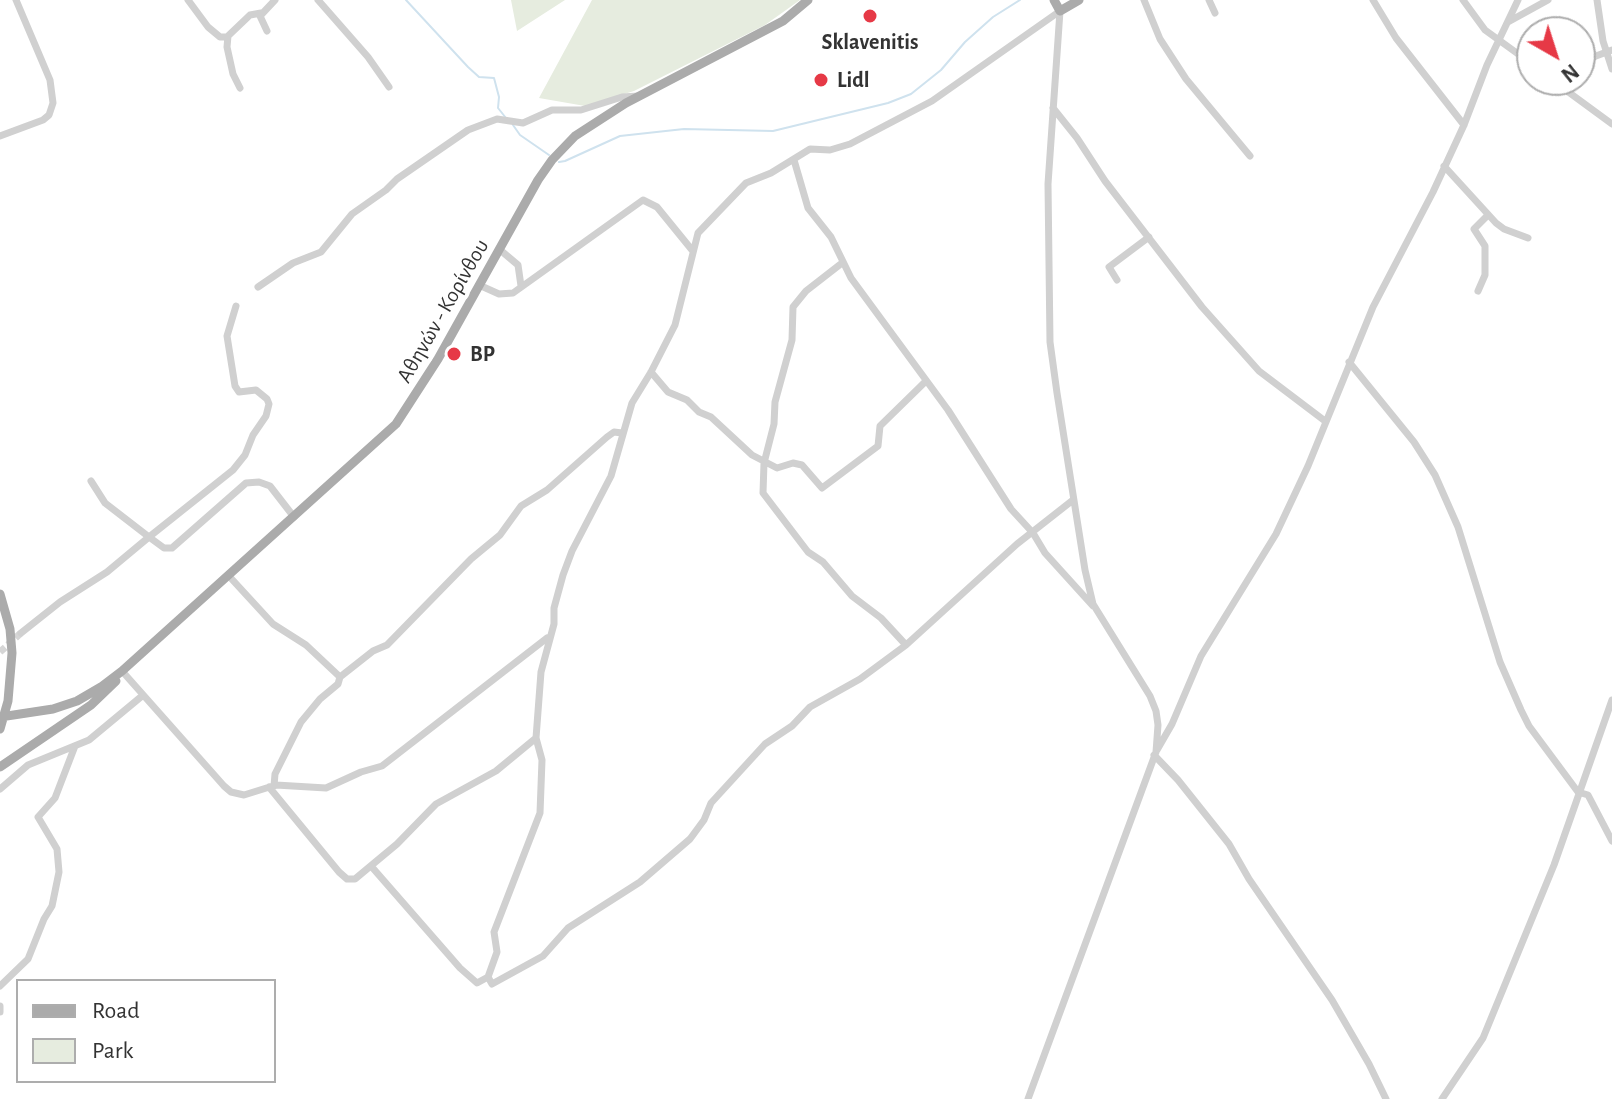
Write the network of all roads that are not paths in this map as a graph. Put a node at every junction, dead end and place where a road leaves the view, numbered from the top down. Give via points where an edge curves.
1 (16, 0) edge
2 (188, 0) edge
3 (275, 0) edge
4 (318, 0) edge
5 (808, 0) edge
6 (1054, 0) edge
7 (1079, 0) edge
8 (1144, 0) edge
9 (1209, 0) edge
10 (1373, 0) edge
11 (1463, 0) edge
12 (1518, 0) edge
13 (1548, 0) edge
14 (1597, 0) edge
15 (1060, 11) junction
16 (261, 13) junction
17 (1215, 13) dead end
18 (1508, 22) junction
19 (267, 31) dead end
20 (228, 37) junction
21 (1499, 40) junction
22 (1609, 51) edge
23 (1516, 52) edge
24 (1612, 69) edge
25 (389, 87) dead end
26 (240, 88) dead end
27 (641, 96) junction
28 (1574, 96) edge
29 (1053, 108) junction
30 (1612, 124) edge
31 (1464, 125) junction
32 (0, 136) edge
33 (1250, 156) dead end
34 (794, 160) junction
35 (1444, 166) junction
36 (1488, 215) junction
37 (1149, 237) junction
38 (1528, 238) dead end
39 (499, 249) junction
40 (692, 250) junction
41 (842, 263) junction
42 (1117, 280) dead end
43 (479, 285) junction
44 (521, 286) junction
45 (258, 287) dead end
46 (1478, 291) dead end
47 (236, 306) dead end
48 (1349, 362) junction
49 (651, 372) junction
50 (926, 381) junction
51 (1325, 421) junction
52 (622, 433) junction
53 (764, 463) junction
54 (91, 481) dead end
55 (1073, 500) junction
56 (294, 517) junction
57 (1033, 533) junction
58 (149, 537) junction
59 (228, 575) junction
60 (0, 594) edge
61 (1095, 608) junction
62 (21, 633) tunnel mouth
63 (549, 636) junction
64 (906, 645) junction
65 (122, 671) junction
66 (340, 677) junction
67 (142, 696) junction
68 (1612, 700) edge
69 (0, 717) edge
70 (0, 729) edge
71 (536, 738) junction
72 (75, 746) junction
73 (1155, 753) junction
74 (0, 767) edge
75 (272, 786) junction
76 (0, 789) edge
77 (1578, 792) junction
78 (1612, 841) edge
79 (371, 866) junction
80 (488, 977) junction
81 (0, 986) edge
82 (1028, 1099) edge
83 (1386, 1099) edge
84 (1442, 1099) edge

1 - 32 street via 50,80 53,103 49,115 37,124
2 - 20 street via 208,27
3 - 16 street
4 - 25 street
5 - 27 main road, Αθηνών - Κορίνθου via 783,21
6 - 15 main road
7 - 15 main road
8 - 33 street via 1160,39 1186,79
9 - 17 street
10 - 31 street
11 - 21 street via 1481,26
12 - 18 street
13 - 18 street
14 - 22 street
15 - 29 street
15 - 34 street via 932,101 845,146 810,149
16 - 19 street
16 - 20 street via 250,15
18 - 21 street
20 - 26 street
21 - 23 street
21 - 31 street
22 - 24 street
27 - 39 main road, Αθηνών - Κορίνθου via 563,146
27 - 45 street via 581,110 552,110 523,123 497,119 468,130 352,214 321,252
28 - 30 street
29 - 37 street
29 - 55 street via 1050,342
31 - 35 street
34 - 40 street via 746,183 703,225
34 - 41 street via 808,208 831,237
35 - 36 street
35 - 48 street
36 - 38 street via 1504,229
36 - 46 street via 1474,229 1485,246 1485,275
37 - 42 street via 1109,267
37 - 51 street via 1259,371
39 - 43 main road, Αθηνών - Κορίνθου
39 - 44 street via 518,265
40 - 44 street via 657,207 643,200
40 - 49 street via 675,325
41 - 50 street
41 - 53 street via 793,307 792,344
43 - 44 street via 505,295
43 - 56 main road, Αθηνών - Κορίνθου via 396,424
47 - 58 street via 227,336 234,381 239,392 263,394 269,404 266,416 233,470
48 - 51 street
48 - 77 street via 1437,479 1521,710
49 - 52 street
49 - 53 street via 668,392 711,417
50 - 53 street via 880,426 878,446 824,488 802,465 777,468
50 - 57 street via 1011,509
51 - 73 street via 1276,534 1201,656
52 - 63 street via 611,476 564,570
52 - 66 street via 607,437 521,506 500,535 387,645
53 - 64 street via 763,493 769,505 808,552
54 - 58 street via 105,503
55 - 57 street
55 - 61 street
56 - 58 street via 270,486 252,481 172,548
56 - 59 main road, Αθηνών - Κορίνθου
57 - 61 street
57 - 64 street
58 - 62 street
59 - 65 main road, Αθηνών - Κορίνθου
59 - 66 street via 273,624
60 - 70 main road via 12,653
61 - 73 street via 1154,704
63 - 71 street via 541,667
63 - 75 street via 382,766 326,788
64 - 80 street via 810,707 765,744 711,803 690,839 640,882 568,928 543,956 492,984
65 - 67 street
65 - 69 main road, Αθηνών - Κορίνθου via 64,706
65 - 74 main road, Αθηνών - Κορίνθου via 91,705
66 - 75 street via 301,722
67 - 72 street via 97,735
67 - 75 street via 231,792 244,795
68 - 77 street
71 - 79 street via 496,771 436,804
71 - 80 street via 542,767 540,813 494,932 497,952
72 - 76 street via 28,765
72 - 81 street via 55,798 38,817 57,849 59,872 52,906 28,959
73 - 82 street
73 - 83 street via 1229,844 1332,1000
75 - 79 street via 343,877 355,879
77 - 78 street via 1588,795
77 - 84 street via 1483,1038
79 - 80 street via 443,952 477,983

